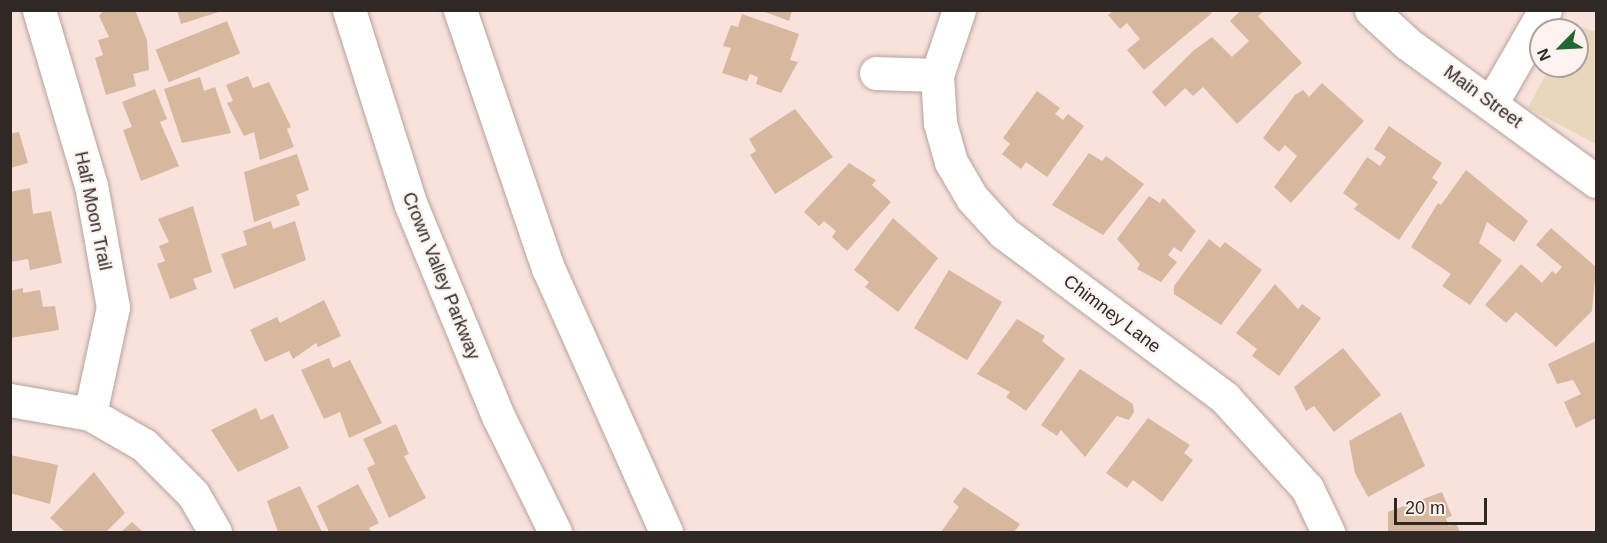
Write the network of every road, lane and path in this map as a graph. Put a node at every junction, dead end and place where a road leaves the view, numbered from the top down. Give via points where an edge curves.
1 (39, 10) edge
2 (349, 10) edge
3 (460, 10) edge
4 (959, 10) edge
5 (1371, 10) edge
6 (1545, 10) edge
7 (876, 73) dead end
8 (937, 75) junction
9 (1492, 102) junction
10 (1596, 181) edge
11 (10, 400) edge
12 (90, 414) junction
13 (215, 532) edge
14 (555, 532) edge
15 (666, 532) edge
16 (1328, 532) edge

1 - 12 street, Half Moon Trail via 91,185 113,307
2 - 14 street, Crown Valley Parkway via 411,205 499,418
3 - 15 street via 548,268
4 - 8 street, Chimney Lane
5 - 9 street, Main Street via 1407,44
6 - 9 street
7 - 8 street
8 - 16 street, Chimney Lane via 940,123 951,162 972,198 1004,233 1225,398 1307,488
9 - 10 street, Main Street
11 - 12 street
12 - 13 street via 144,446 193,494

